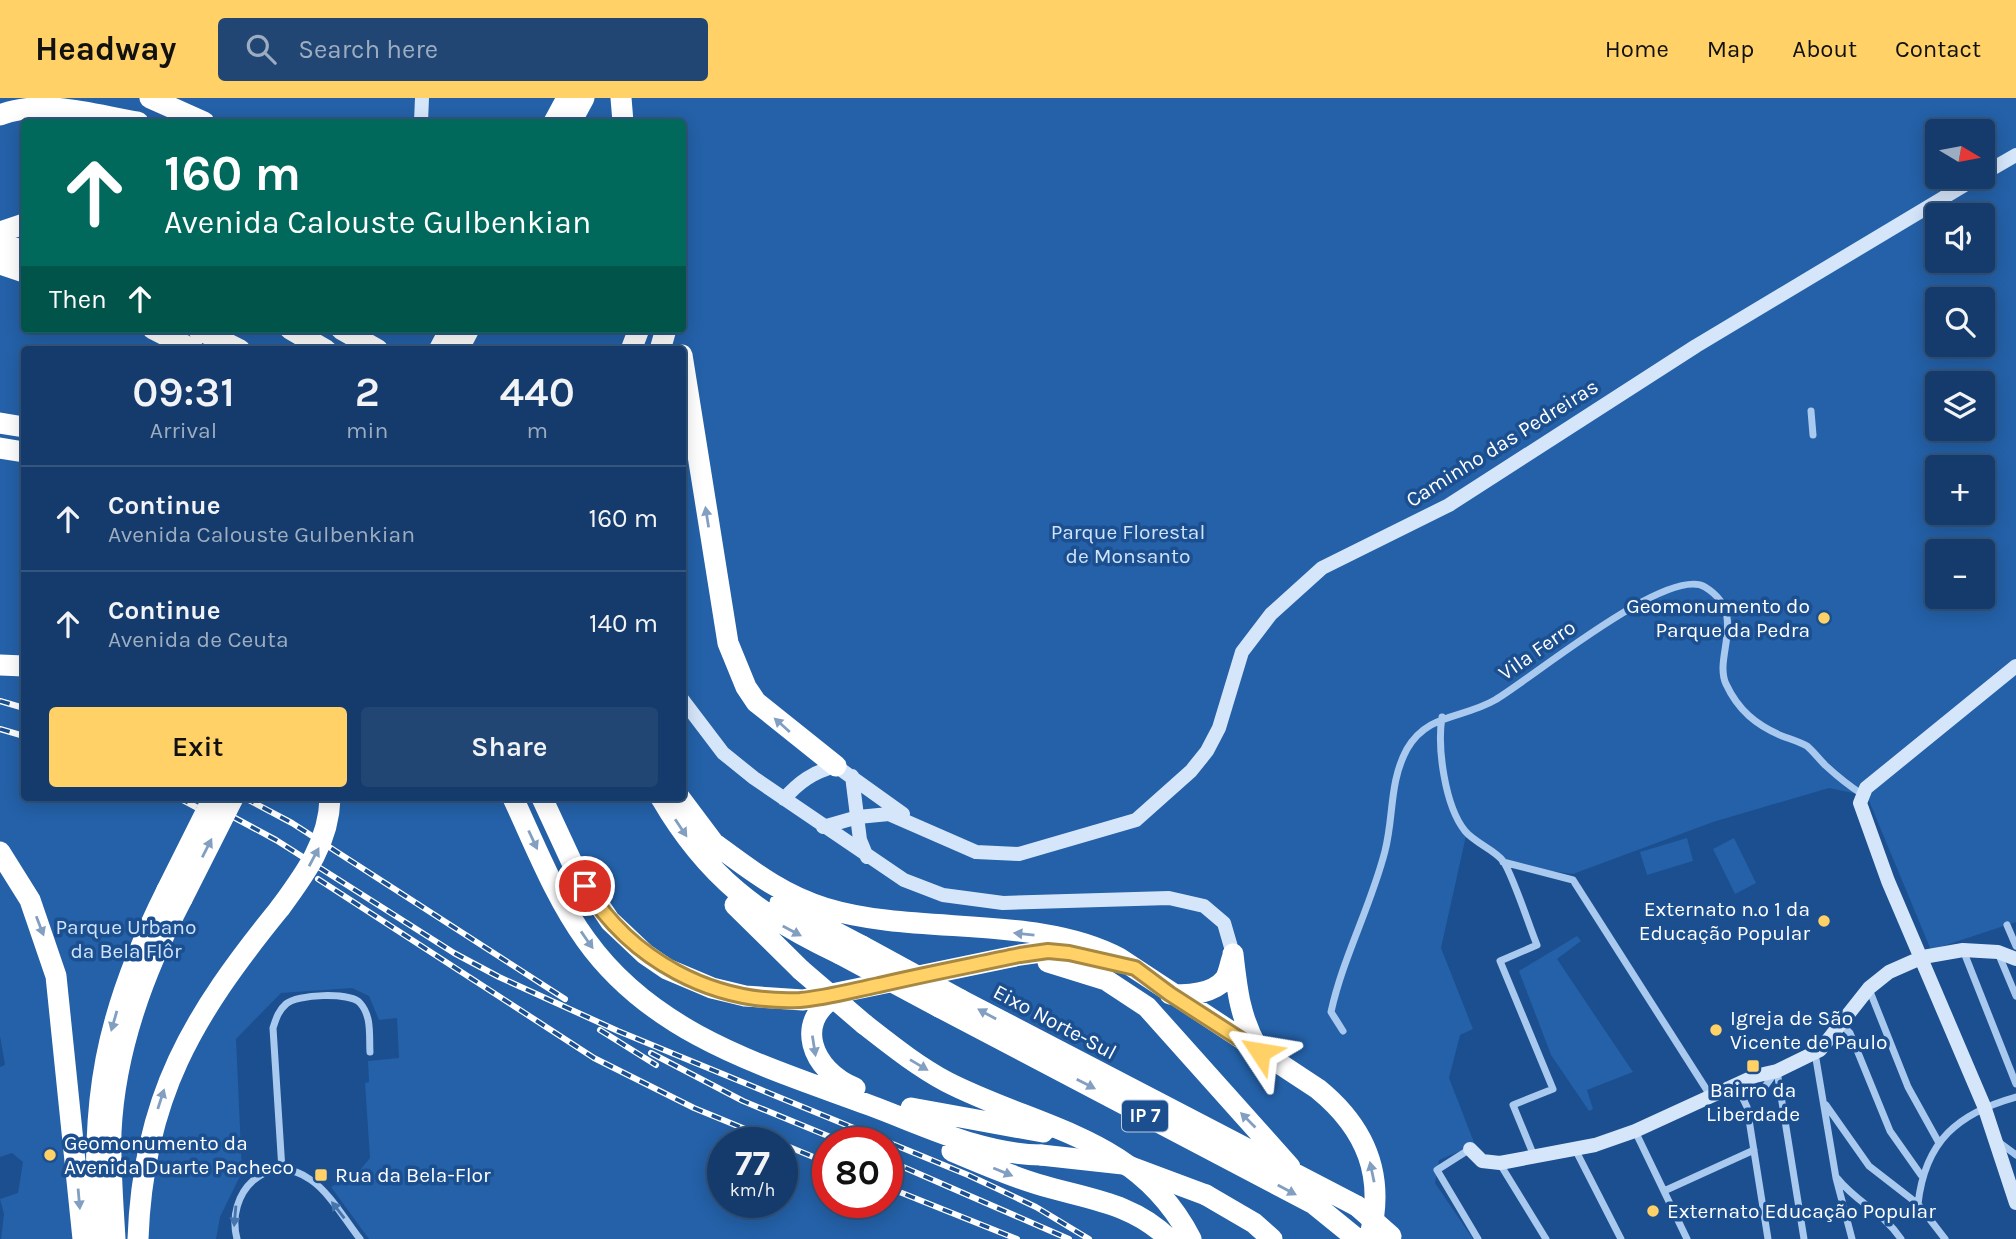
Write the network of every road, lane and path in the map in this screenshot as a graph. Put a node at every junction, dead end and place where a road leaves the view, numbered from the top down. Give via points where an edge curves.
1 (150, 98) edge
2 (422, 98) edge
3 (565, 98) edge
4 (584, 98) edge
5 (621, 98) edge
6 (0, 115) edge
7 (116, 119) edge
8 (197, 119) edge
9 (421, 119) edge
10 (554, 119) edge
11 (573, 119) edge
12 (622, 119) edge
13 (2016, 155) edge
14 (1995, 167) edge
15 (1958, 189) edge
16 (21, 227) edge
17 (8, 242) edge
18 (0, 264) edge
19 (21, 271) edge
20 (161, 333) edge
21 (206, 333) edge
22 (297, 333) edge
23 (348, 333) edge
24 (186, 346) edge
25 (232, 346) edge
26 (319, 346) edge
27 (371, 346) edge
28 (686, 377) edge
29 (1811, 411) dead end
30 (0, 423) edge
31 (21, 426) edge
32 (1813, 435) dead end
33 (0, 448) edge
34 (21, 452) edge
35 (0, 665) edge
36 (21, 666) edge
37 (2016, 666) edge
38 (686, 704) edge
39 (1441, 718) junction
40 (844, 771) junction
41 (1862, 794) junction
42 (784, 799) junction
43 (212, 801) edge
44 (231, 801) edge
45 (330, 801) edge
46 (514, 801) edge
47 (543, 801) edge
48 (664, 801) edge
49 (682, 801) edge
50 (858, 817) junction
51 (823, 827) junction
52 (932, 834) junction
53 (707, 849) junction
54 (0, 852) edge
55 (868, 858) junction
56 (1503, 862) junction
57 (575, 869) junction
58 (552, 881) junction
59 (174, 894) junction
60 (2007, 925) dead end
61 (2016, 946) edge
62 (1963, 950) junction
63 (1998, 952) junction
64 (1233, 954) junction
65 (1020, 955) junction
66 (1923, 957) junction
67 (2016, 959) edge
68 (1135, 968) junction
69 (1869, 988) junction
70 (845, 992) junction
71 (1170, 994) junction
72 (2016, 996) edge
73 (1841, 1024) junction
74 (1343, 1031) dead end
75 (370, 1052) dead end
76 (1260, 1052) junction
77 (1815, 1053) junction
78 (762, 1065) junction
79 (1777, 1071) junction
80 (2016, 1084) edge
81 (1740, 1089) junction
82 (1710, 1095) junction
83 (2016, 1097) edge
84 (1823, 1102) junction
85 (1984, 1106) junction
86 (911, 1108) junction
87 (1635, 1130) junction
88 (1995, 1140) junction
89 (1939, 1143) junction
90 (1095, 1144) junction
91 (1470, 1149) joint
92 (1575, 1149) junction
93 (1754, 1150) junction
94 (1041, 1155) junction
95 (2016, 1155) edge
96 (1535, 1157) junction
97 (1500, 1163) junction
98 (282, 1170) junction
99 (1293, 1172) junction
100 (1921, 1175) junction
101 (1836, 1178) junction
102 (1664, 1191) junction
103 (2015, 1199) edge
104 (1918, 1204) junction
105 (1353, 1234) edge
106 (1393, 1237) edge
107 (83, 1239) edge
108 (99, 1239) edge
109 (115, 1239) edge
110 (138, 1239) edge
111 (237, 1239) edge
112 (360, 1239) edge
113 (1169, 1239) edge
114 (1191, 1239) edge
115 (1272, 1239) edge
116 (1369, 1239) edge
117 (1478, 1239) edge
118 (1546, 1239) edge
119 (1621, 1239) edge
120 (1687, 1239) edge
121 (1768, 1239) edge
122 (1804, 1239) edge
123 (1852, 1239) edge
124 (1901, 1239) edge
125 (1944, 1239) edge

1 - 8 highway
2 - 9 street
3 - 10 highway
4 - 11 highway
5 - 12 highway
6 - 7 highway via 33,106
13 - 14 street
15 - 52 street, Caminho das Pedreiras via 1696,346 1449,505 1322,568 1271,614 1242,652 1219,728 1207,751 1136,820 1019,854 976,852
16 - 17 highway
18 - 19 highway
20 - 24 highway
21 - 25 highway
22 - 26 highway
23 - 27 highway
40 -> 28 highway via 792,734 746,688 728,643
29 - 32 street
30 - 31 highway
33 - 34 highway
35 - 36 highway
37 - 41 street
38 - 42 street via 723,753
39 - 41 street, Vila Ferro via 1470,713 1497,699 1656,594 1698,584 1715,596 1726,617 1728,643 1721,667 1745,713 1762,727 1806,746
39 - 56 street via 1442,764 1463,829
39 - 74 street, Vila Ferro via 1420,731 1395,773 1385,850 1337,985 1332,1012
40 - 42 street via 819,770 799,782
40 - 50 street
40 - 52 street
41 - 66 street via 1860,803 1888,881
42 - 51 street
43 - 59 highway, bridge
59 -> 44 highway, bridge
110 -> 45 highway, bridge via 148,1146 177,1058 209,999 319,849
46 -> 58 highway
47 - 57 highway
48 -> 53 highway, Eixo Norte-Sul / IP 7
49 - 53 highway, Eixo Norte-Sul / IP 7
50 - 51 street
50 - 52 street via 889,814
50 - 55 street via 860,840
51 - 55 street
68 -> 53 highway via 1080,942 828,909 781,891
53 -> 90 highway, bridge via 735,906 801,970 910,1059 947,1082
99 -> 53 highway, Eixo Norte-Sul / IP 7, bridge via 780,902
53 -> 105 highway, Eixo Norte-Sul / IP 7, bridge via 746,901 785,928 1314,1204
54 -> 107 highway via 30,900 56,976
55 - 64 street via 904,880 955,897 1003,903 1169,898 1204,906 1224,923
56 - 82 street via 1573,880
56 - 96 street via 1537,946 1500,961 1553,1089 1513,1105
57 - 58 highway
57 - 70 highway via 610,921 667,969 728,993 788,1000
58 -> 78 highway via 584,938 640,999 704,1040
59 -> 108 highway via 136,954 102,1067 95,1140
59 - 109 highway via 141,988 116,1084 111,1145
60 - 61 street
62 - 63 street
62 - 66 street
62 - 80 street
63 - 67 street
63 - 72 street
64 - 71 highway via 1225,978 1209,990
64 - 76 highway via 1239,1005
65 - 68 highway via 1069,953
65 - 70 highway
99 -> 65 highway via 1147,1007 1092,974
66 - 69 street via 1889,972
66 - 85 street
68 - 71 highway
69 - 73 street
69 - 89 street via 1908,1087
70 -> 86 highway via 825,1005 815,1021 816,1058 837,1080
71 - 76 highway
73 - 77 street
73 - 100 street via 1850,1033 1890,1131
75 - 98 street via 368,1017 360,1003 347,996 300,998 287,1002 277,1014 273,1028
116 -> 76 highway via 1377,1201 1362,1140 1342,1110 1318,1089
77 - 79 street
77 - 84 street
78 - 94 highway via 980,1147
78 -> 113 highway via 1005,1173 1121,1206
79 - 81 street via 1755,1076
79 - 122 street
81 - 82 street
81 - 93 street
82 - 87 street
83 - 85 street
84 - 101 street
84 - 104 street via 1869,1166
85 - 88 street
85 - 89 street via 1947,1131
86 - 90 highway
86 - 94 highway via 960,1130
87 - 92 street
87 - 102 street
88 - 95 street
88 - 103 street
89 - 100 street
90 - 114 highway via 1157,1189
91 - 97 street via 1482,1161
91 - 117 street via 1437,1170
92 - 96 street
92 - 119 street
93 - 102 street
93 - 121 street
94 - 115 highway, bridge via 1122,1164 1206,1195
96 - 97 street
97 - 118 street
98 -> 111 street via 255,1178 238,1198
112 -> 98 street via 314,1182
99 - 106 highway, Eixo Norte-Sul / IP 7, bridge via 1357,1206
100 - 104 street
101 - 123 street
101 - 124 street via 1852,1196 1887,1218
102 - 120 street
104 - 125 street

